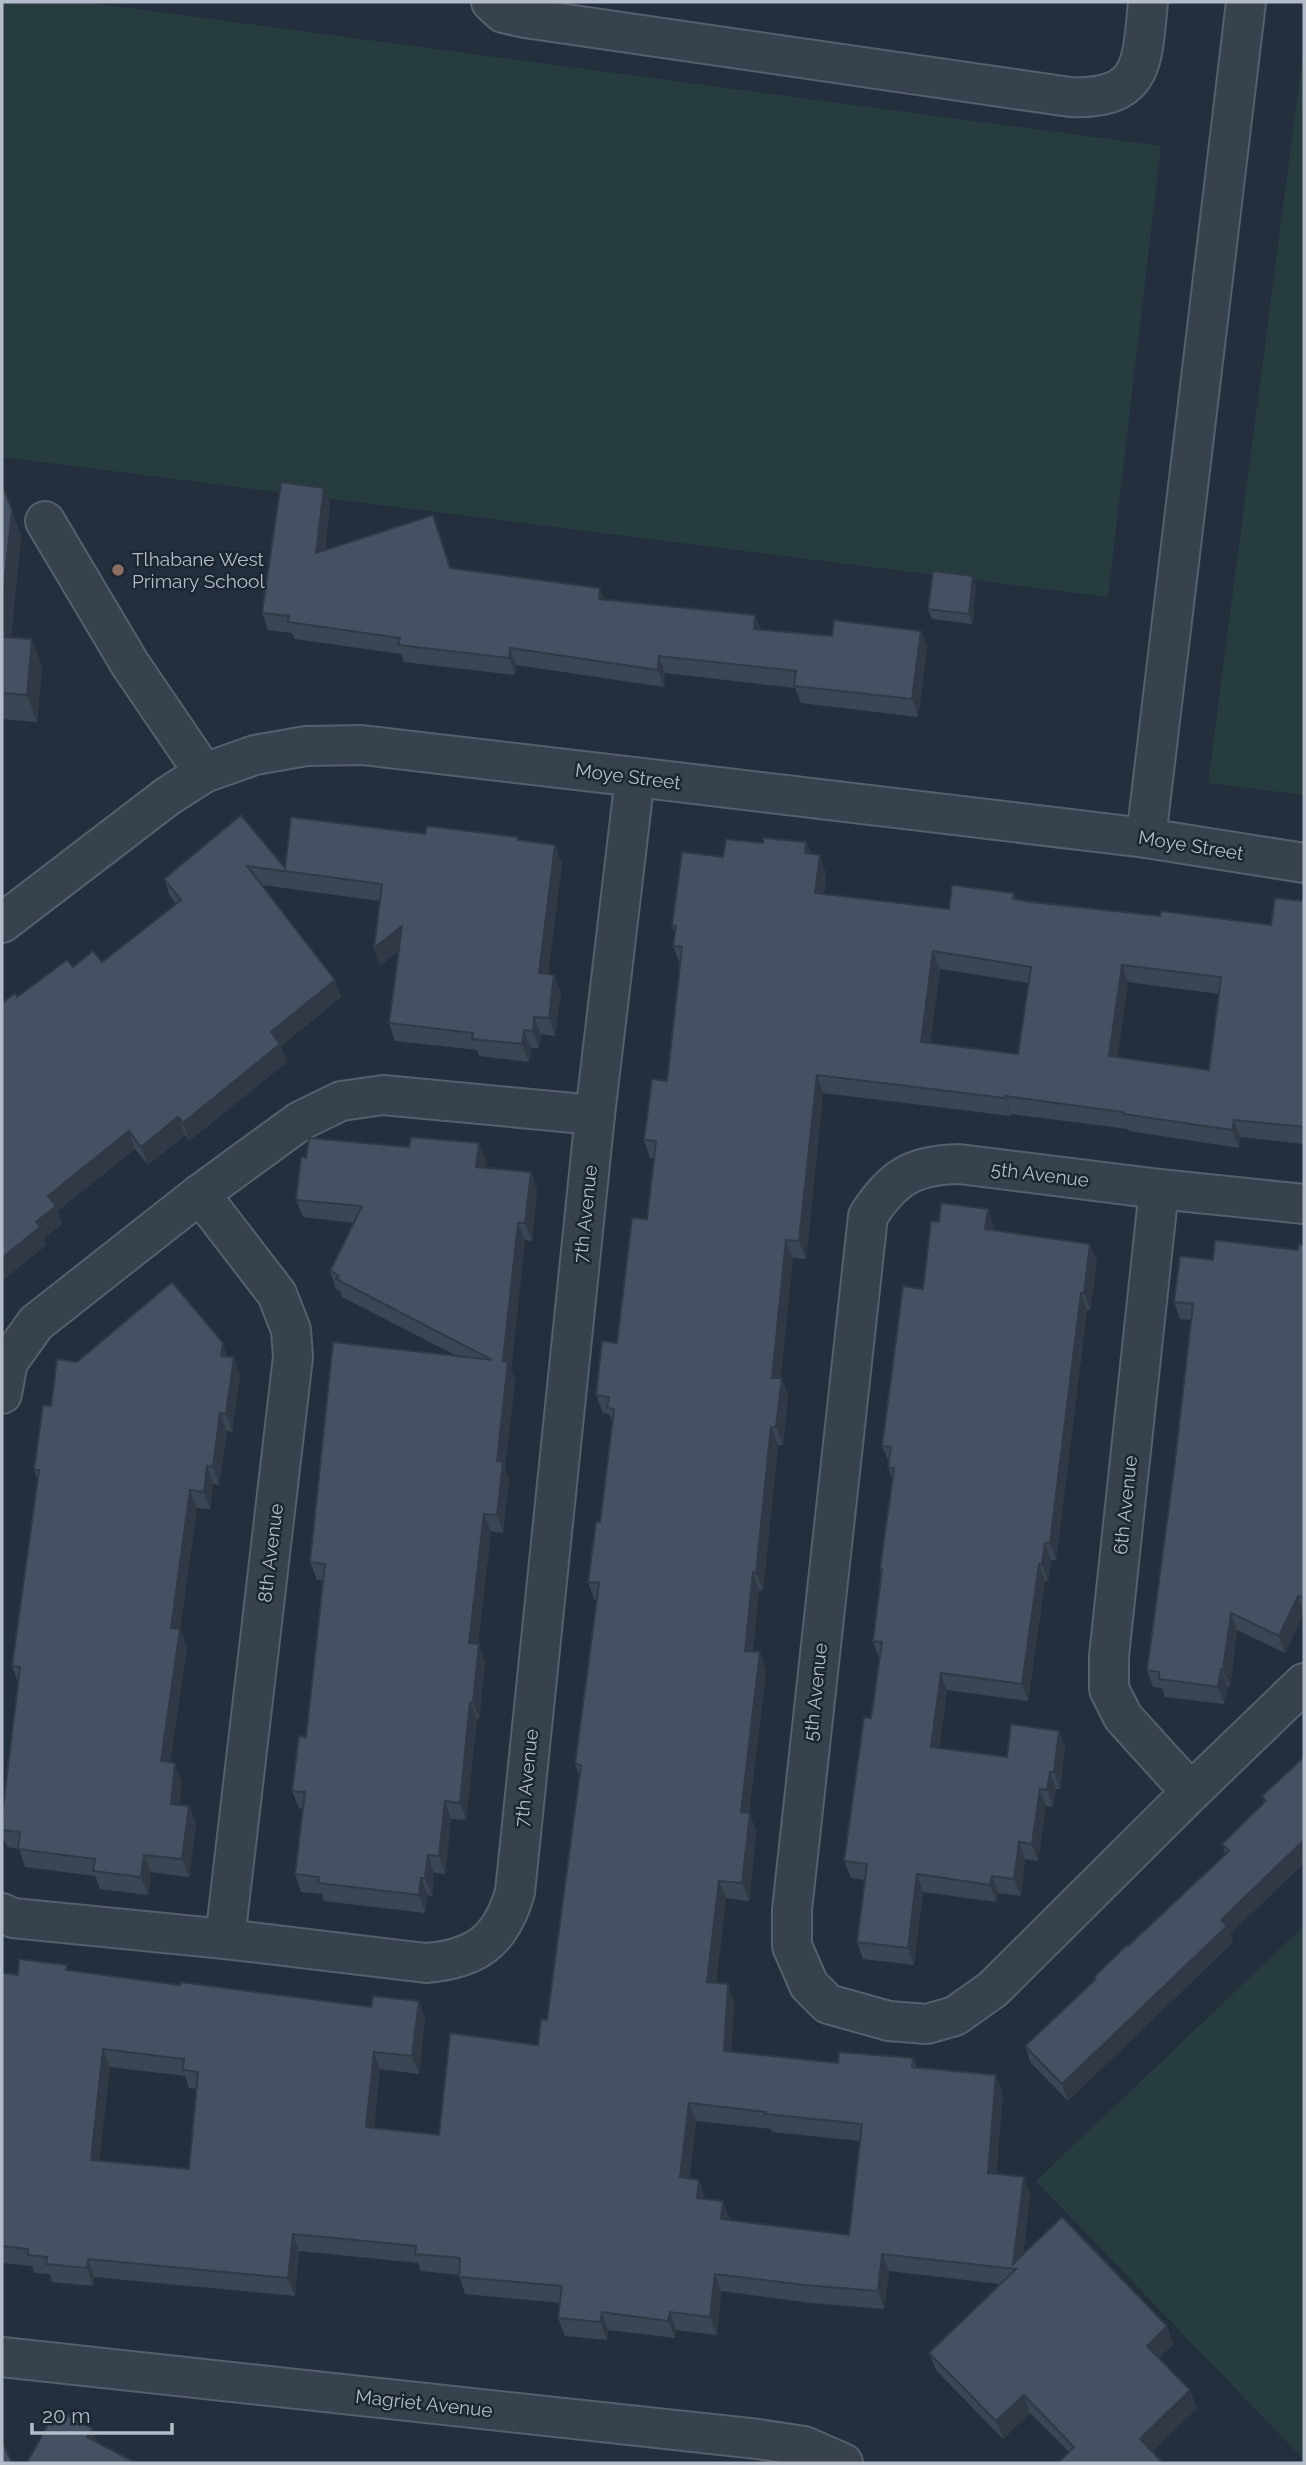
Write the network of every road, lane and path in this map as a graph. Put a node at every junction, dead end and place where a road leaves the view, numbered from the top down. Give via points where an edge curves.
1 (491, 2) edge
2 (1148, 2) edge
3 (1246, 2) edge
4 (45, 521) dead end
5 (204, 773) junction
6 (635, 777) junction
7 (1146, 838) junction
8 (1304, 863) edge
9 (2, 923) edge
10 (595, 1115) junction
11 (1159, 1189) junction
12 (200, 1194) junction
13 (1304, 1204) edge
14 (2, 1394) edge
15 (1304, 1683) edge
16 (1191, 1792) junction
17 (2, 1913) edge
18 (225, 1939) junction
19 (2, 2357) edge
20 (844, 2463) edge

1 - 2 street via 503,13 525,18 1095,98 1113,92 1135,75 1142,60
3 - 7 street
4 - 5 street via 130,664
5 - 6 street, Moye Street via 255,755 306,746 362,746
5 - 9 street, Moye Street
6 - 7 street, Moye Street
6 - 10 street, 7th Avenue
7 - 8 street, Moye Street
10 - 12 street via 383,1095 341,1101 300,1121
10 - 18 street, 7th Avenue via 516,1878 508,1916 477,1950 453,1961 426,1963
11 - 13 street, 5th Avenue
11 - 16 street, 6th Avenue via 1109,1689 1123,1717
11 - 16 street, 5th Avenue via 932,1164 906,1174 890,1187 868,1216 792,1910 792,1946 809,1984 828,2004 889,2021 926,2024 955,2016 993,1989
12 - 14 street via 36,1323 8,1363
12 - 18 street, 8th Avenue via 277,1294 290,1330 293,1356
15 - 16 street, 5th Avenue
17 - 18 street, 7th Avenue via 13,1918
19 - 20 street, Magriet Avenue via 758,2439 804,2446

